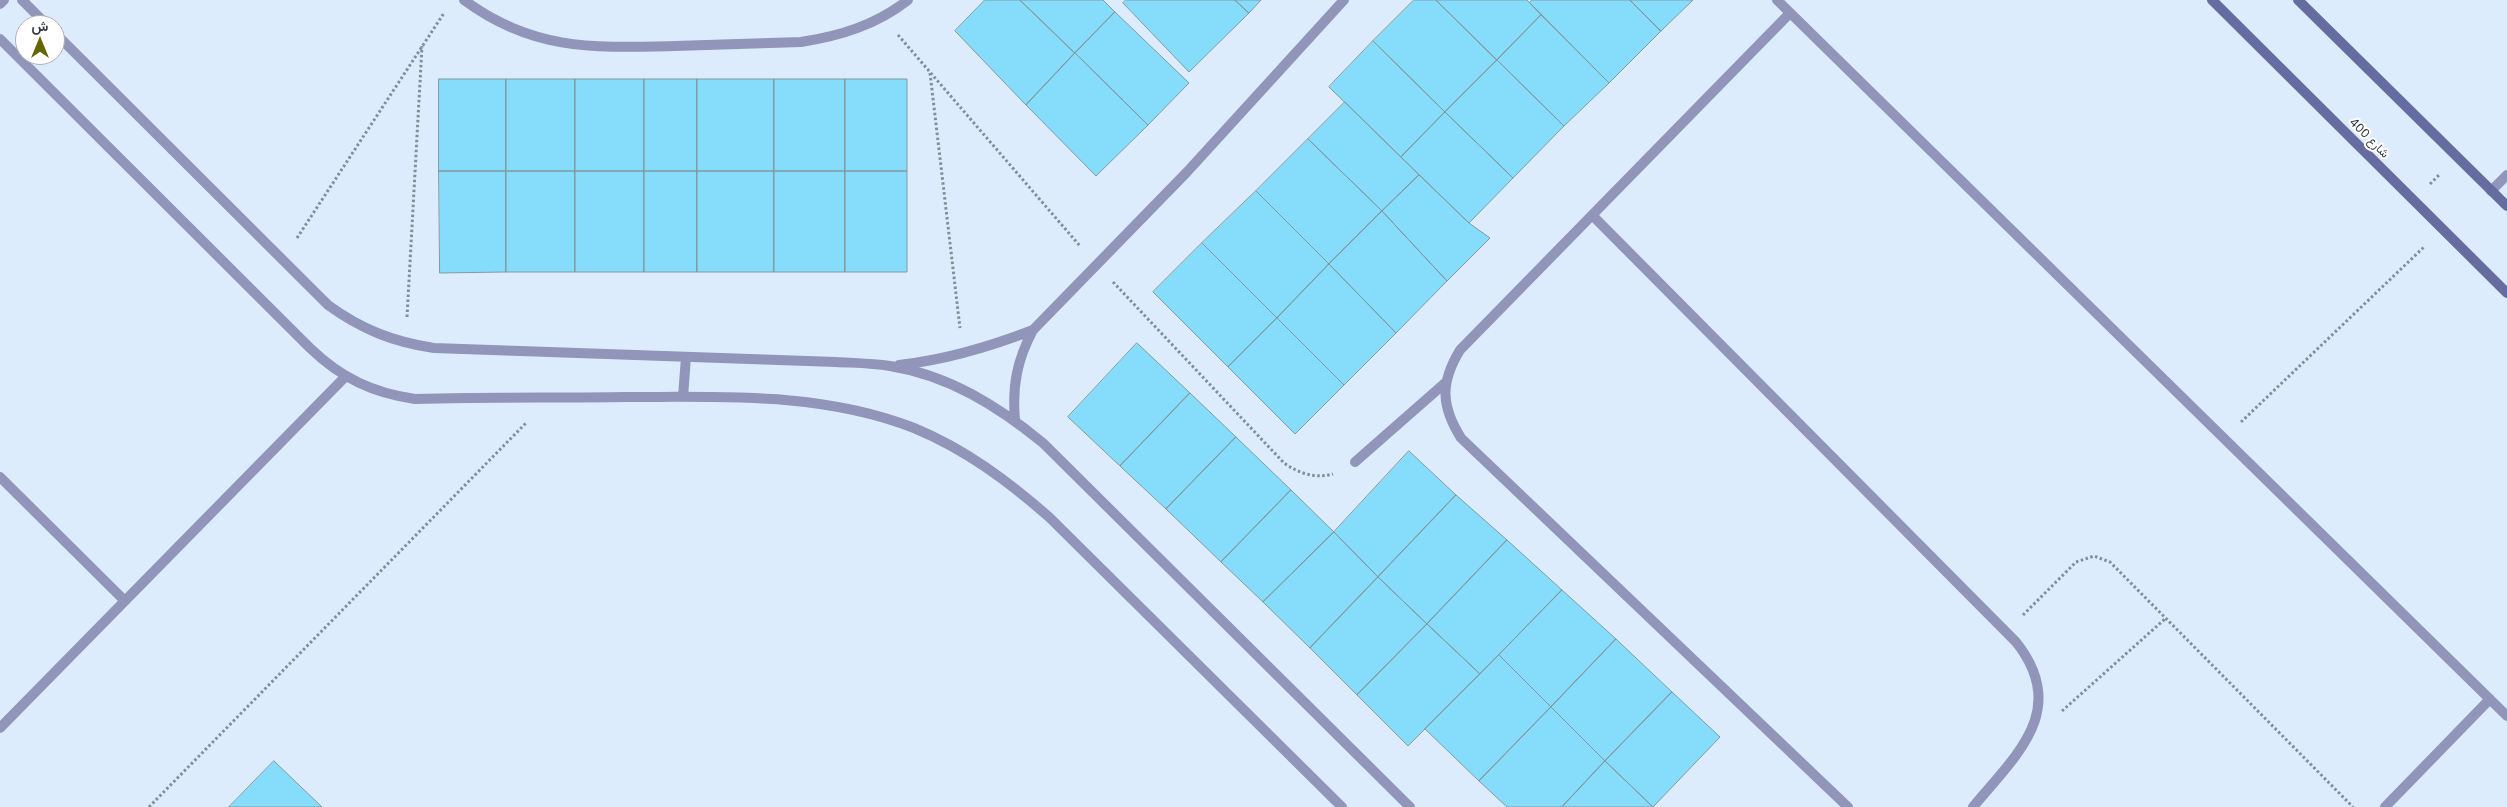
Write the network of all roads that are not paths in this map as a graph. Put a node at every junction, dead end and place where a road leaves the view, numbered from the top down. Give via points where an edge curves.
1 (4, 0) edge
2 (22, 0) edge
3 (464, 0) edge
4 (908, 0) edge
5 (1344, 0) edge
6 (1777, 0) edge
7 (2212, 0) edge
8 (2298, 0) edge
9 (0, 4) edge
10 (1790, 13) junction
11 (37, 15) edge
12 (0, 39) edge
13 (65, 43) edge
14 (2507, 175) edge
15 (2491, 191) junction
16 (2507, 206) edge
17 (1592, 215) junction
18 (2507, 293) edge
19 (1033, 330) junction
20 (686, 356) junction
21 (890, 366) junction
22 (345, 377) junction
23 (1445, 383) junction
24 (683, 397) junction
25 (1015, 420) junction
26 (1355, 462) road end
27 (0, 477) edge
28 (125, 601) junction
29 (2490, 699) junction
30 (2507, 716) edge
31 (0, 728) edge
32 (1342, 807) edge
33 (1410, 807) edge
34 (1848, 807) edge
35 (1973, 807) edge
36 (2385, 807) edge

1 - 9 street
2 - 11 street
3 - 4 street via 480,12 534,37 592,48 801,42 829,38 857,30
5 - 19 street via 1194,165
6 - 10 street
7 - 18 street, شارع 400
8 - 15 street
10 - 17 street
10 - 29 street
12 - 22 street via 310,348
13 - 20 street via 328,305 351,322 405,344 434,348
14 - 15 street
15 - 16 street
17 - 23 street via 1460,350
17 - 35 street via 2028,657 2039,692 2036,720 2025,745
19 - 21 street via 963,354
19 - 25 street via 1022,350 1016,373 1013,396
20 - 21 street
20 - 24 street
21 - 25 street via 956,386
22 - 24 street via 374,390 415,399
22 - 28 street
23 - 26 street
23 - 34 street via 1445,403 1461,438
24 - 32 street via 809,402 863,412 914,428 963,452 1008,482 1049,517
25 - 33 street via 1043,443
27 - 28 street
28 - 31 street
29 - 30 street
29 - 36 street

